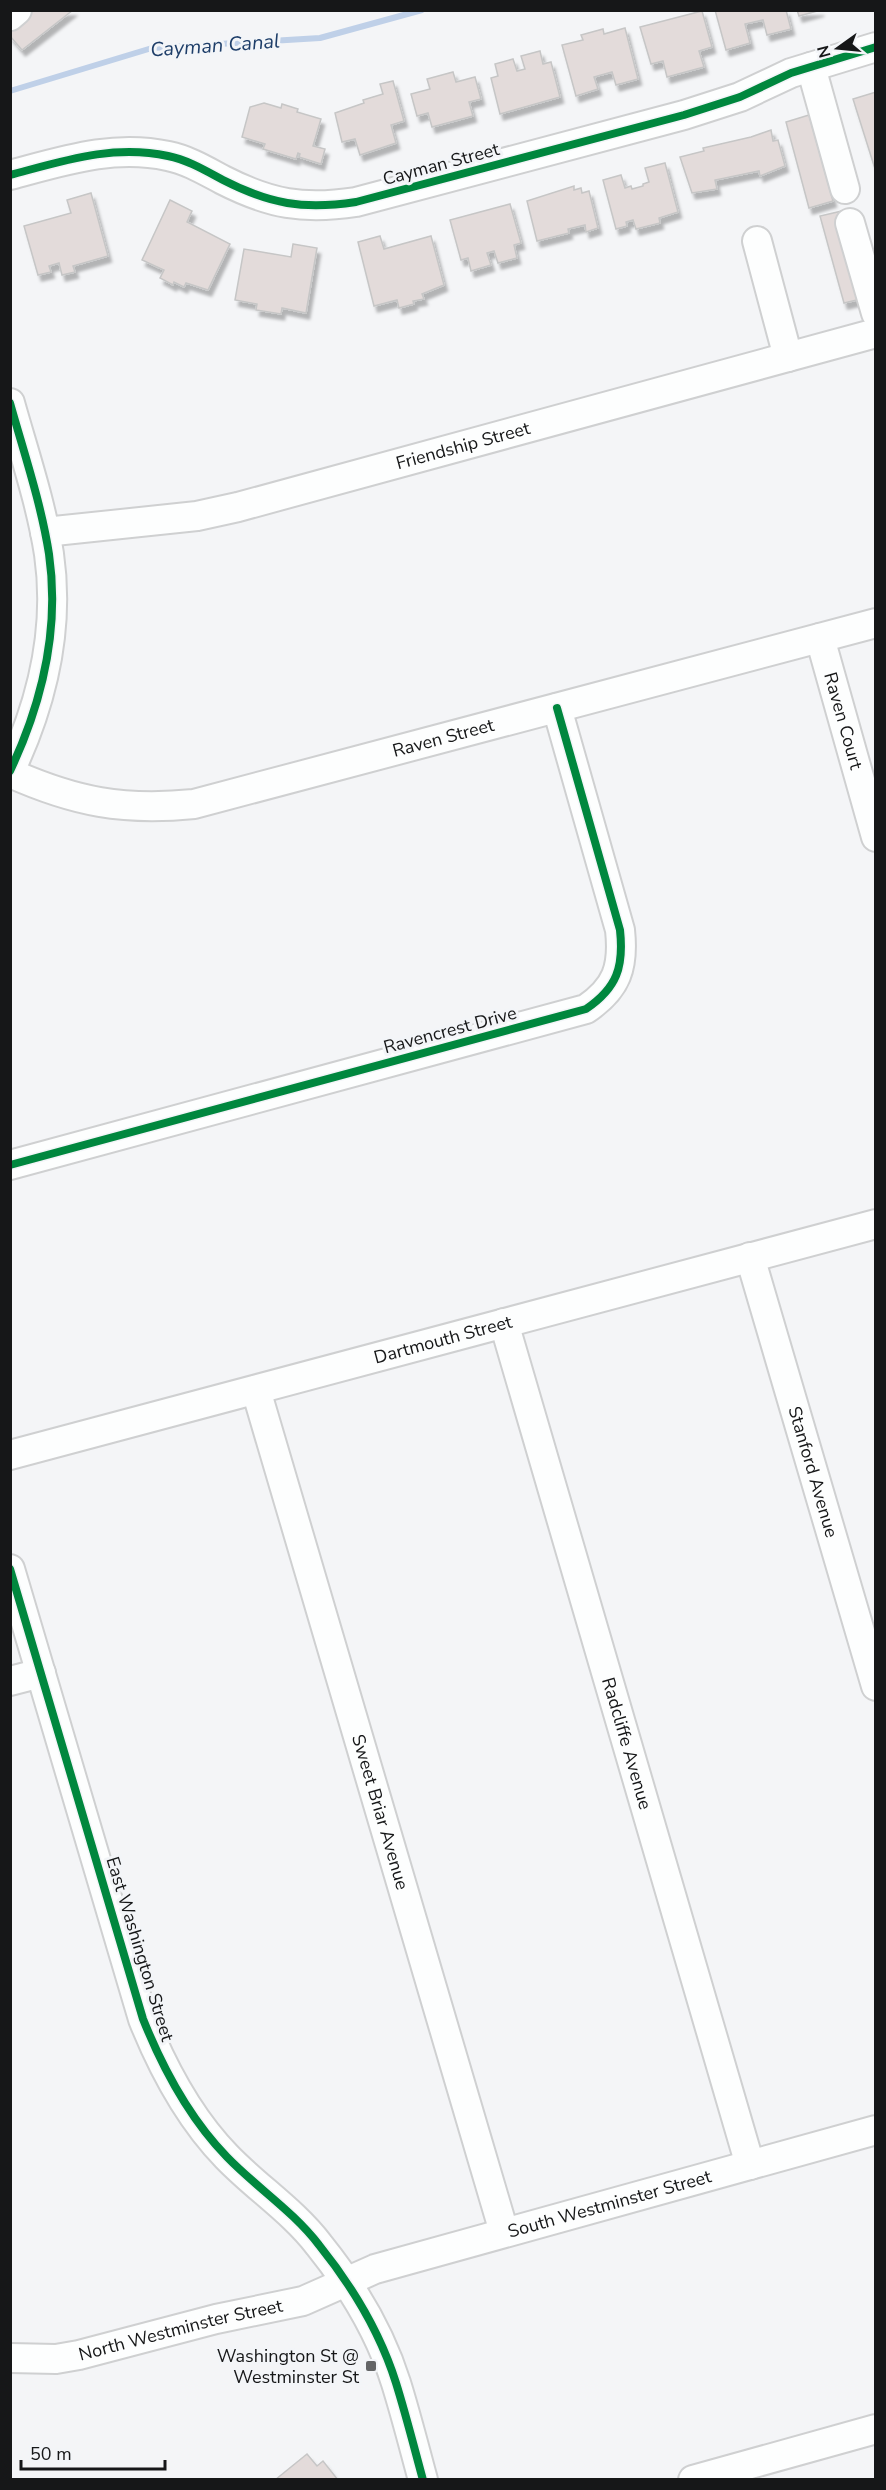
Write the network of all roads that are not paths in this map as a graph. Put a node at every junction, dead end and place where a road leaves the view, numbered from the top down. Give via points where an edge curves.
1 (17, 10) edge
2 (10, 16) edge
3 (876, 47) edge
4 (812, 67) junction
5 (10, 176) edge
6 (845, 189) dead end
7 (850, 223) dead end
8 (757, 240) dead end
9 (876, 313) edge
10 (876, 333) edge
11 (788, 357) junction
12 (10, 403) edge
13 (45, 532) junction
14 (876, 623) edge
15 (820, 638) junction
16 (557, 708) junction
17 (10, 772) edge
18 (876, 837) edge
19 (10, 1165) edge
20 (876, 1224) edge
21 (750, 1257) junction
22 (504, 1323) junction
23 (256, 1390) junction
24 (10, 1455) edge
25 (10, 1569) edge
26 (41, 1673) junction
27 (10, 1681) edge
28 (876, 1686) edge
29 (876, 2130) edge
30 (750, 2165) junction
31 (504, 2232) junction
32 (347, 2282) junction
33 (10, 2358) edge
34 (876, 2429) edge
35 (423, 2480) edge
36 (693, 2480) edge

1 - 2 street
3 - 4 street, Cayman Street
4 - 5 street, Cayman Street via 684,116 327,207 274,202 172,156 147,152 102,152
4 - 6 street
7 - 9 street
8 - 11 street
10 - 11 street, Friendship Street
11 - 13 street, Friendship Street via 238,507 197,516
12 - 13 street
13 - 17 street via 52,594 46,668 32,722
14 - 15 street, Raven Street
15 - 16 street, Raven Street
15 - 18 street, Raven Court
16 - 17 street, Raven Street via 194,804 125,807 86,801
16 - 19 street, Ravencrest Drive via 620,930 619,969 601,999 586,1009
20 - 21 street, Dartmouth Street
21 - 22 street, Dartmouth Street
21 - 28 street, Stanford Avenue
22 - 23 street, Dartmouth Street
22 - 30 street, Radcliffe Avenue
23 - 24 street, Dartmouth Street
23 - 31 street, Sweet Briar Avenue
25 - 26 street, East Washington Street
26 - 27 street
26 - 32 street, East Washington Street via 143,2019 158,2056 177,2092 213,2140 255,2184 286,2209
29 - 30 street, South Westminster Street
30 - 31 street, South Westminster Street
31 - 32 street, South Westminster Street via 375,2269
32 - 33 street, North Westminster Street via 303,2301 79,2355 57,2359
32 - 35 street, East Washington Street via 375,2332 396,2382
34 - 36 street

